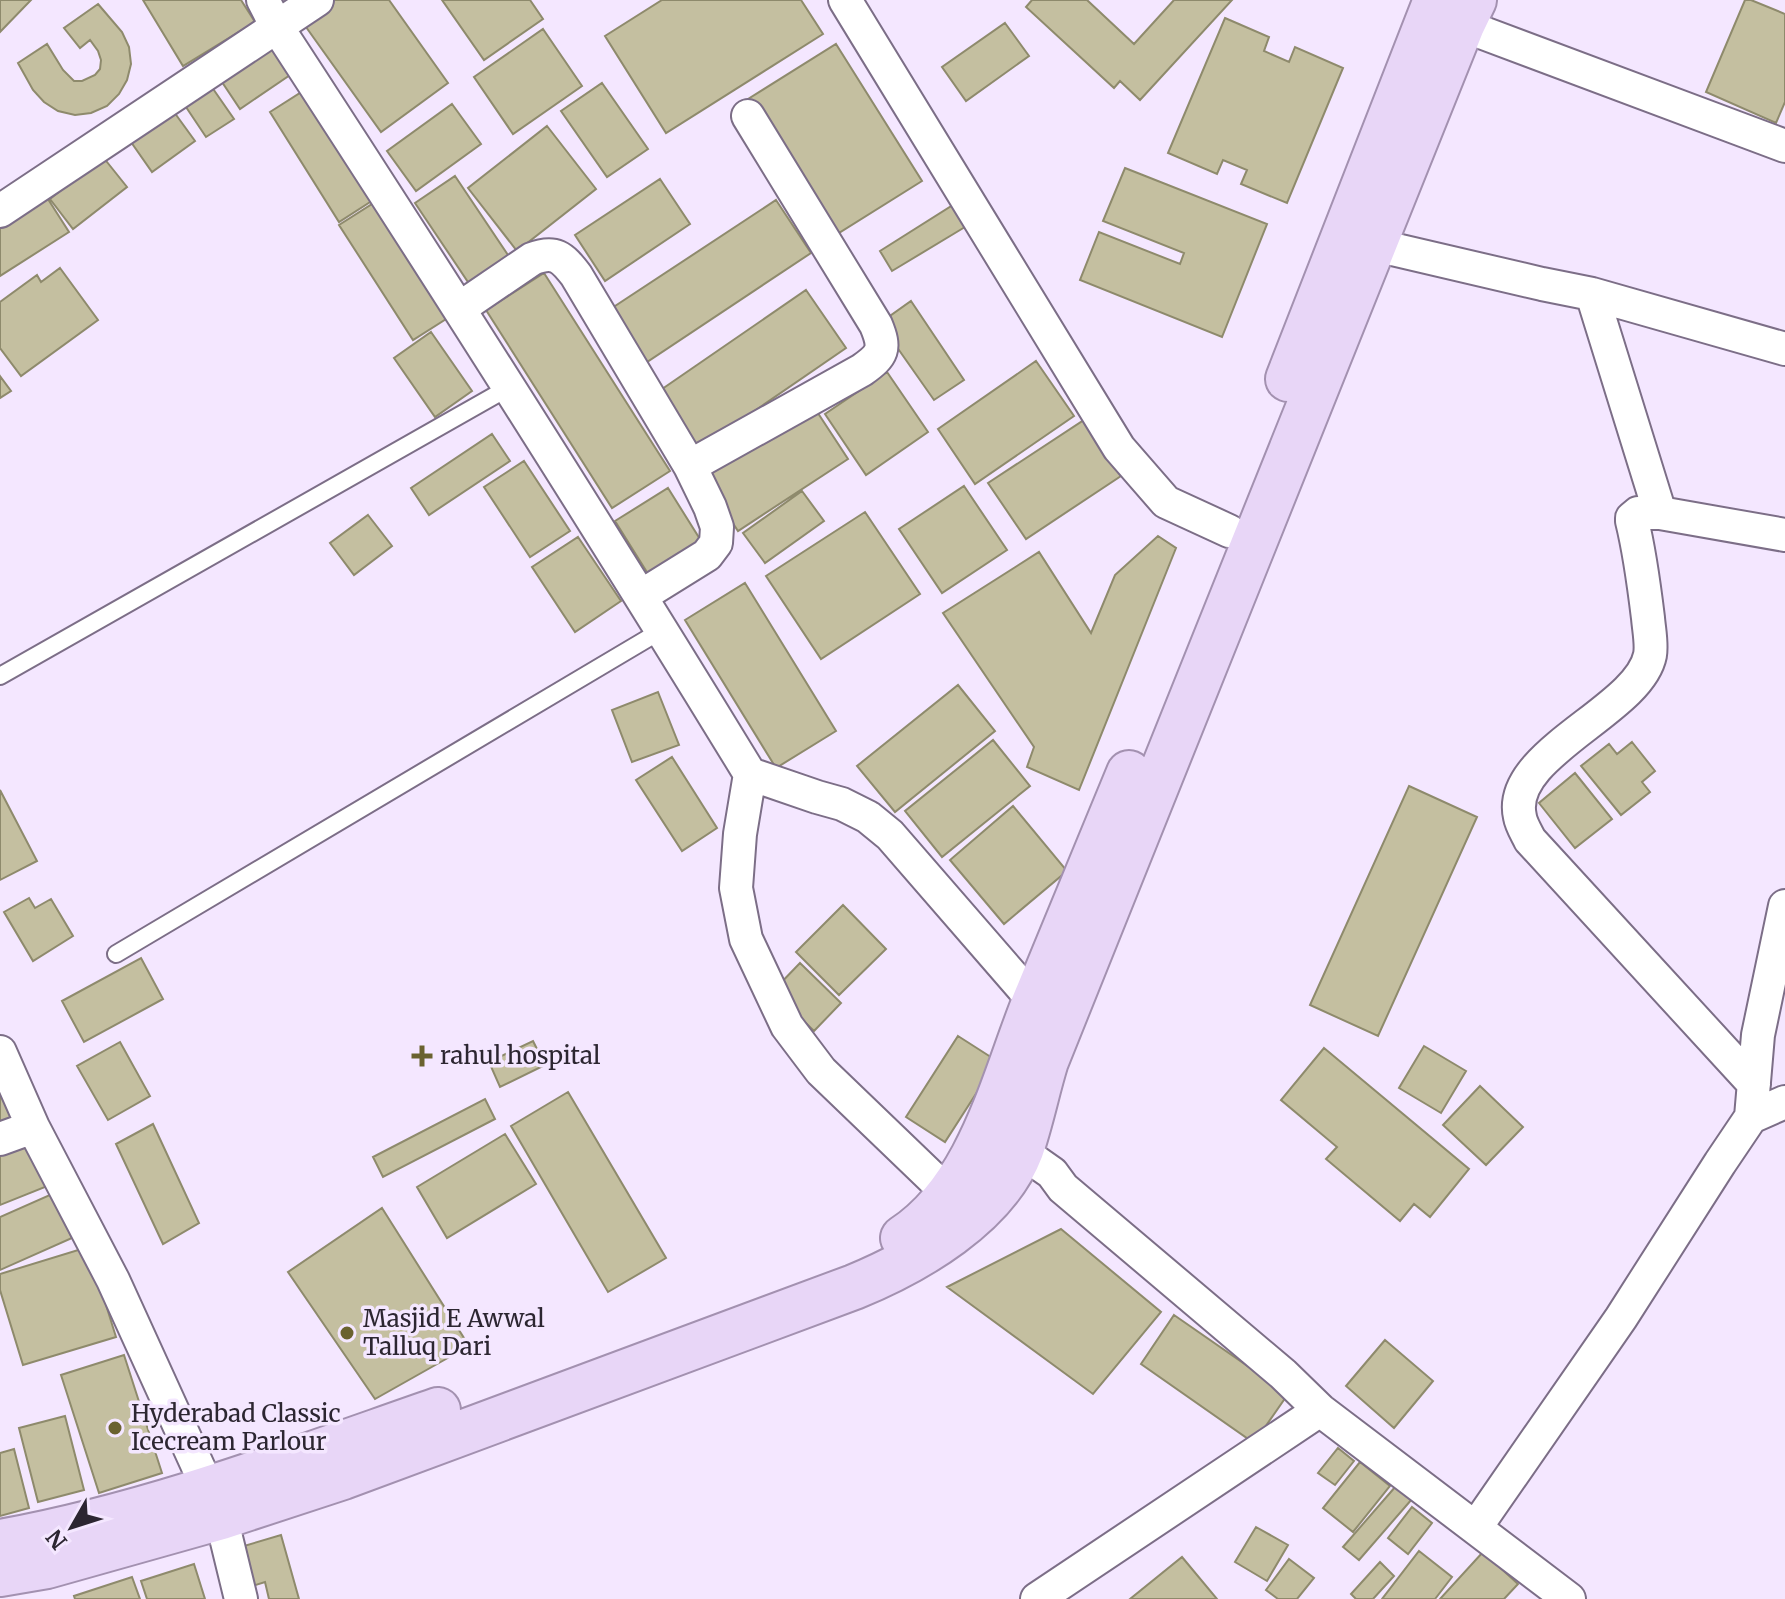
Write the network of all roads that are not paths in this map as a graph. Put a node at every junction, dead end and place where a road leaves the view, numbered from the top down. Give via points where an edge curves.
1 (317, 0) edge
2 (845, 0) edge
3 (1457, 8) edge
4 (270, 13) edge
5 (748, 116) dead end
6 (1785, 146) edge
7 (0, 211) edge
8 (1375, 245) junction
9 (1592, 294) junction
10 (460, 308) junction
11 (1785, 349) edge
12 (508, 388) junction
13 (690, 466) junction
14 (1649, 513) junction
15 (1229, 531) junction
16 (1785, 535) edge
17 (641, 596) junction
18 (662, 630) junction
19 (0, 676) edge
20 (750, 774) junction
21 (1785, 906) edge
22 (116, 954) dead end
23 (1035, 1002) junction
24 (0, 1052) edge
25 (1754, 1084) junction
26 (1785, 1102) edge
27 (1751, 1117) junction
28 (33, 1127) junction
29 (0, 1139) edge
30 (985, 1170) junction
31 (1320, 1410) junction
32 (215, 1503) junction
33 (1476, 1527) junction
34 (0, 1542) edge
35 (0, 1574) edge
36 (241, 1599) edge
37 (1037, 1599) edge
38 (1569, 1599) edge

1 - 4 street
2 - 15 street via 1119,448 1166,502
3 - 6 street
3 - 8 highway
3 - 15 highway
4 - 7 street
4 - 10 street
5 - 13 street via 876,325 882,352 862,370
8 - 9 street
8 - 30 highway via 1046,1061
9 - 11 street
9 - 14 street
10 - 12 street
10 - 13 street via 532,259 552,254 564,260
12 - 17 street
12 - 19 lane
13 - 17 street via 717,527 716,543 707,555
14 - 16 street
14 - 25 street via 1632,518 1650,655 1641,676 1534,770 1520,796 1519,816 1530,840
15 - 23 highway
17 - 18 street
18 - 20 street
18 - 22 lane
20 - 23 street via 868,817 890,835
20 - 30 street via 736,888 746,939 787,1026 821,1071
21 - 25 street via 1758,1035
23 - 30 highway
24 - 28 street
25 - 27 street
26 - 27 street
27 - 33 street via 1621,1318
28 - 29 street
28 - 32 street via 113,1280
30 - 31 street via 1052,1173
30 - 32 highway via 909,1262 854,1287 343,1477
31 - 33 street
31 - 37 street
32 - 34 highway
32 - 35 highway via 47,1566
32 - 36 street
33 - 38 street

